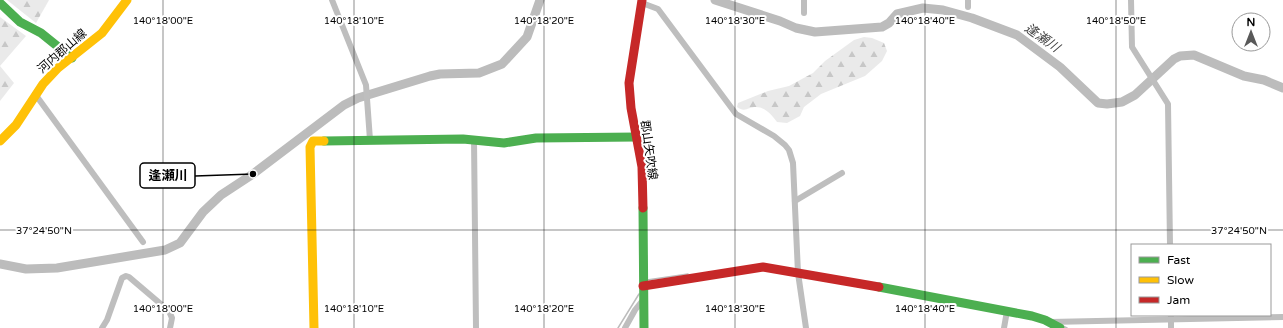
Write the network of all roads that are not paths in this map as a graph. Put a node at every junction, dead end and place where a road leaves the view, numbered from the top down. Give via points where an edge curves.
1 (127, 0) edge
2 (332, 0) edge
3 (804, 0) edge
4 (1132, 0) edge
5 (642, 2) edge
6 (0, 3) edge
7 (804, 13) dead end
8 (72, 58) junction
9 (35, 94) junction
10 (637, 137) junction
11 (474, 139) junction
12 (370, 140) junction
13 (0, 141) edge
14 (842, 173) dead end
15 (795, 201) junction
16 (143, 242) dead end
17 (1170, 244) edge
18 (798, 273) junction
19 (643, 286) junction
20 (643, 300) junction
21 (1007, 311) junction
22 (1171, 317) edge
23 (1283, 317) edge
24 (1050, 322) junction
25 (102, 328) edge
26 (170, 328) edge
27 (314, 328) edge
28 (476, 328) edge
29 (625, 328) edge
30 (644, 328) edge
31 (806, 328) edge
32 (1004, 328) edge
33 (1060, 328) edge
34 (1171, 328) edge

1 - 8 street, 河内郡山線 via 102,33
2 - 12 street via 366,85
3 - 7 street
4 - 17 street via 1132,47 1168,104 1169,110
5 - 10 street, 郡山矢吹線 via 629,84
5 - 15 street via 658,9 736,114 774,136 789,150 794,163
6 - 8 street via 20,22 41,33
8 - 9 street, 河内郡山線 via 50,76
9 - 13 street, 河内郡山線 via 16,125
9 - 16 street
10 - 11 street via 536,138 504,143
10 - 19 street, 郡山矢吹線 via 642,167
11 - 12 street
11 - 28 street
12 - 27 street via 315,140 310,145
14 - 15 street
15 - 18 street
18 - 19 street via 763,267
18 - 21 street
18 - 31 street
19 - 20 street, 郡山矢吹線
20 - 29 street
20 - 30 street, 郡山矢吹線
21 - 24 street
21 - 32 street
22 - 23 street
22 - 24 street
22 - 34 street
24 - 33 street
25 - 26 street via 122,278 129,276 169,311 172,318

